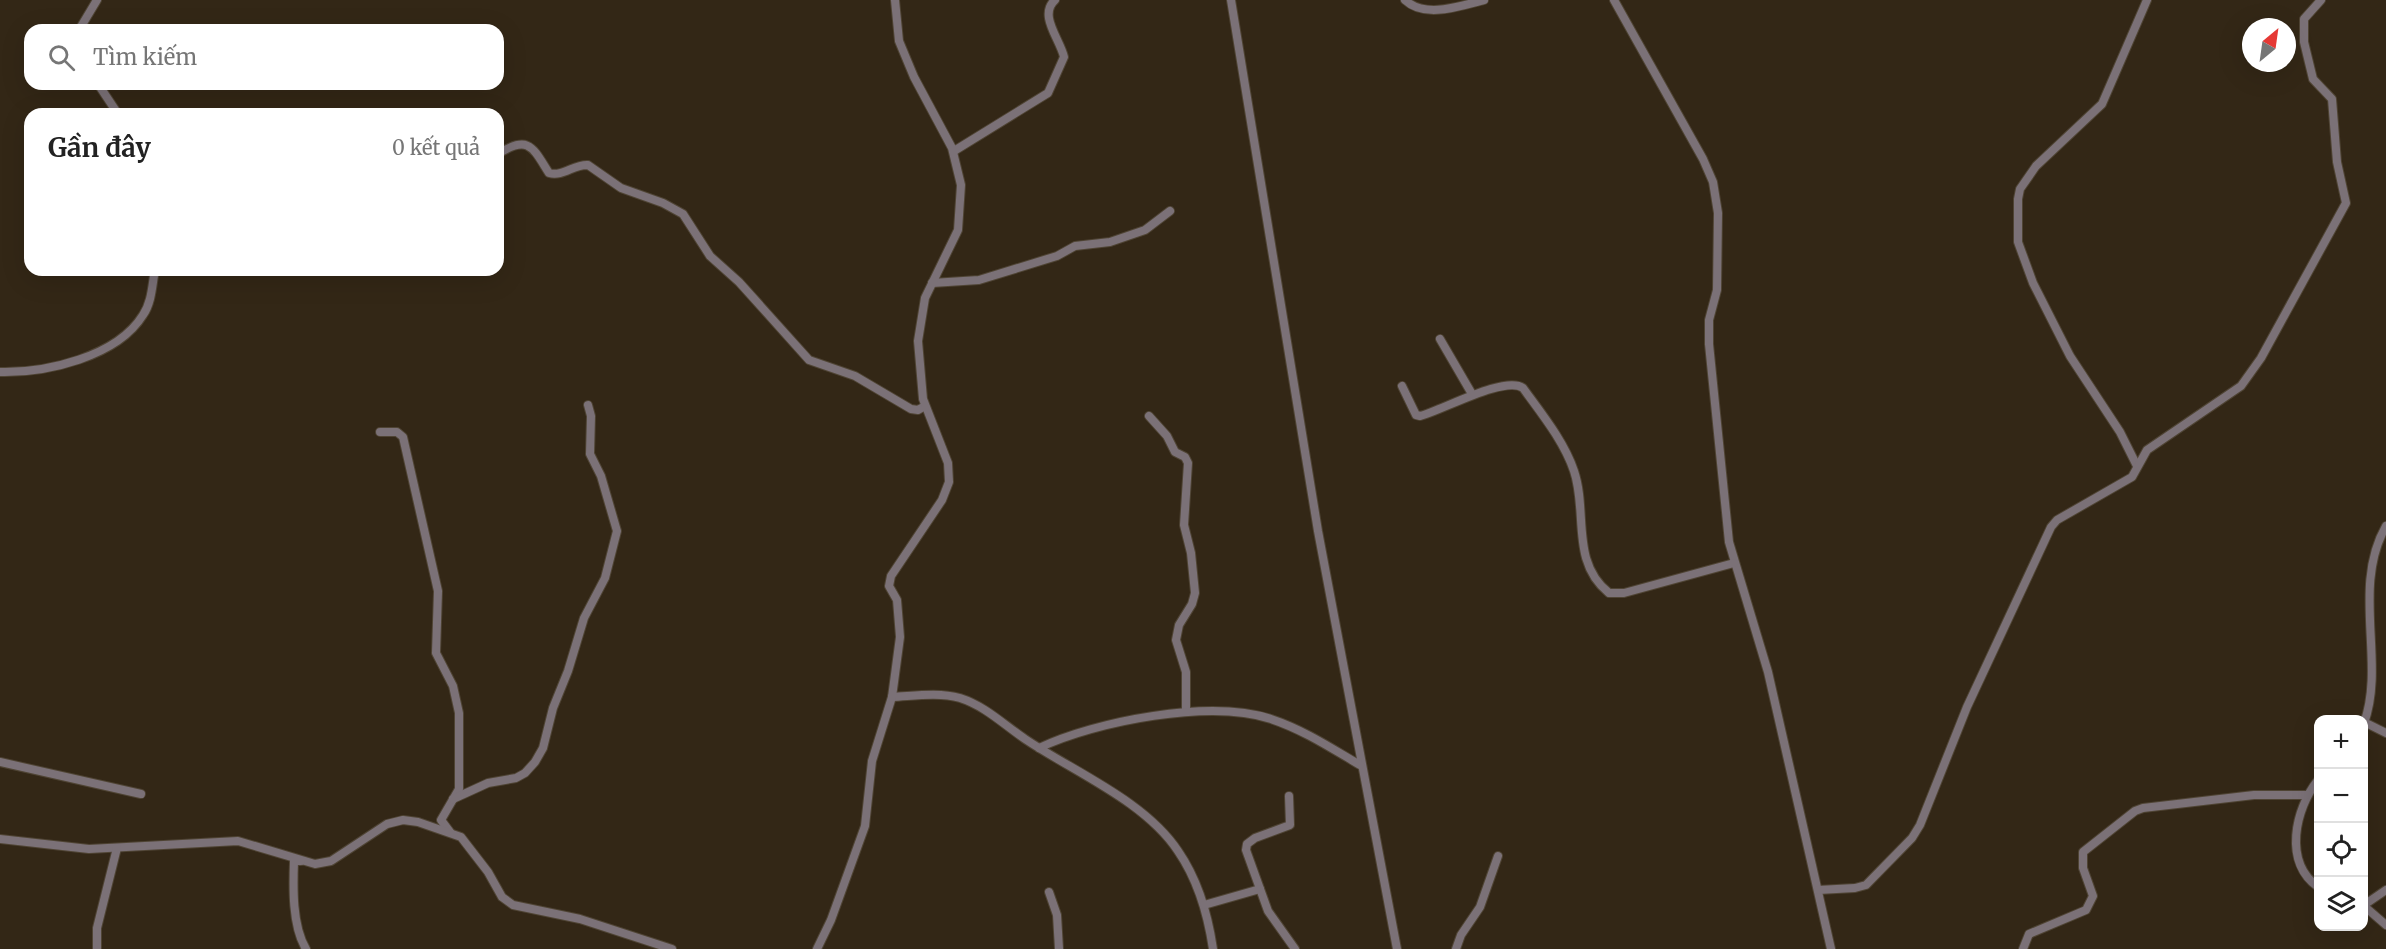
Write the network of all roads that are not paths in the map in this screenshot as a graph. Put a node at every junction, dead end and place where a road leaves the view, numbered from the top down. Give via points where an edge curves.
1 (97, 0) edge
2 (895, 0) edge
3 (1055, 0) edge
4 (1231, 0) edge
5 (1405, 0) edge
6 (1484, 0) edge
7 (1614, 0) edge
8 (2147, 0) edge
9 (2321, 0) edge
10 (83, 24) edge
11 (102, 90) edge
12 (114, 108) edge
13 (504, 151) edge
14 (954, 151) junction
15 (1170, 212) dead end
16 (154, 276) edge
17 (932, 283) junction
18 (1440, 339) dead end
19 (0, 372) edge
20 (1402, 386) dead end
21 (1472, 394) junction
22 (588, 405) dead end
23 (925, 405) junction
24 (1149, 416) dead end
25 (380, 432) dead end
26 (2137, 466) junction
27 (2386, 526) edge
28 (1734, 563) junction
29 (892, 697) junction
30 (1186, 711) junction
31 (2367, 715) edge
32 (2368, 725) edge
33 (2386, 733) edge
34 (1039, 748) junction
35 (0, 762) edge
36 (1360, 765) junction
37 (2314, 786) edge
38 (141, 794) dead end
39 (2307, 795) junction
40 (1288, 796) dead end
41 (453, 799) junction
42 (450, 832) junction
43 (0, 839) edge
44 (117, 848) junction
45 (1498, 856) dead end
46 (304, 861) junction
47 (2314, 882) edge
48 (1260, 889) junction
49 (1818, 890) junction
50 (2386, 890) edge
51 (1049, 892) dead end
52 (2368, 902) edge
53 (1204, 905) junction
54 (2368, 909) edge
55 (2386, 926) edge
56 (97, 948) edge
57 (306, 949) edge
58 (672, 949) edge
59 (817, 949) edge
60 (1059, 949) edge
61 (1213, 949) edge
62 (1295, 949) edge
63 (1397, 949) edge
64 (1456, 949) edge
65 (1831, 949) edge
66 (2023, 949) edge

1 - 10 street
2 - 14 street via 896,28 909,67
3 - 14 street via 1048,17 1064,57 1050,91
4 - 36 street via 1298,416
5 - 6 street via 1417,9 1428,10
7 - 28 street via 1703,159 1716,192 1717,290 1709,320 1709,344 1725,522
8 - 26 street via 2102,104 2036,166 2020,189 2018,199 2018,242 2033,283 2070,356 2120,432
9 - 26 street via 2304,19 2304,42 2316,85 2332,103 2345,207 2261,358 2241,386 2156,443
11 - 12 street
13 - 23 street via 525,144 534,149 549,173 588,165 627,192 676,208 687,218 710,256 739,282 809,360 855,376 914,411
14 - 17 street via 961,185 958,230
15 - 17 street via 1145,230 1110,242 1078,245 1057,256 979,280
16 - 19 street via 143,315 120,340 69,363 33,371
17 - 23 street via 921,310 918,340
18 - 21 street
20 - 21 street via 1420,416
21 - 28 street via 1515,384 1523,388 1573,468 1580,494 1582,545 1588,565 1609,593 1624,593
22 - 41 street via 590,454 601,476 616,531 606,578 584,618 543,748 535,762 516,778 488,783
23 - 29 street via 950,475 942,500 891,576 889,586 897,600 900,637
24 - 30 street via 1167,436 1173,450 1188,463 1183,516 1195,593 1176,640 1187,681
25 - 41 street via 397,432 403,437 438,591 436,654 453,686 459,713 459,789
26 - 49 street via 2132,477 2057,520 2047,532 1912,838 1866,885
27 - 31 street via 2372,563 2374,679
28 - 49 street via 1768,672
29 - 34 street via 959,698 990,712
29 - 59 street via 872,761 865,826
30 - 34 street via 1094,728
30 - 36 street via 1269,718 1320,740
32 - 33 street
34 - 53 street via 1121,799 1168,838 1190,872
35 - 38 street
36 - 63 street
37 - 39 street
39 - 47 street via 2296,839 2304,871
39 - 66 street via 2226,798 2135,811 2083,852 2093,896 2086,910 2029,934
40 - 48 street via 1290,825 1247,844
41 - 42 street via 441,820
42 - 46 street via 418,822 394,821 331,861
42 - 58 street via 461,837 476,854 502,897 513,905 589,921
43 - 44 street via 77,848
44 - 46 street via 238,841
44 - 56 street via 97,928
45 - 64 street via 1480,907 1461,934
46 - 57 street via 294,861 294,871 298,930
48 - 53 street
48 - 62 street via 1268,911
49 - 65 street
50 - 52 street
51 - 60 street via 1058,915
53 - 61 street
54 - 55 street

